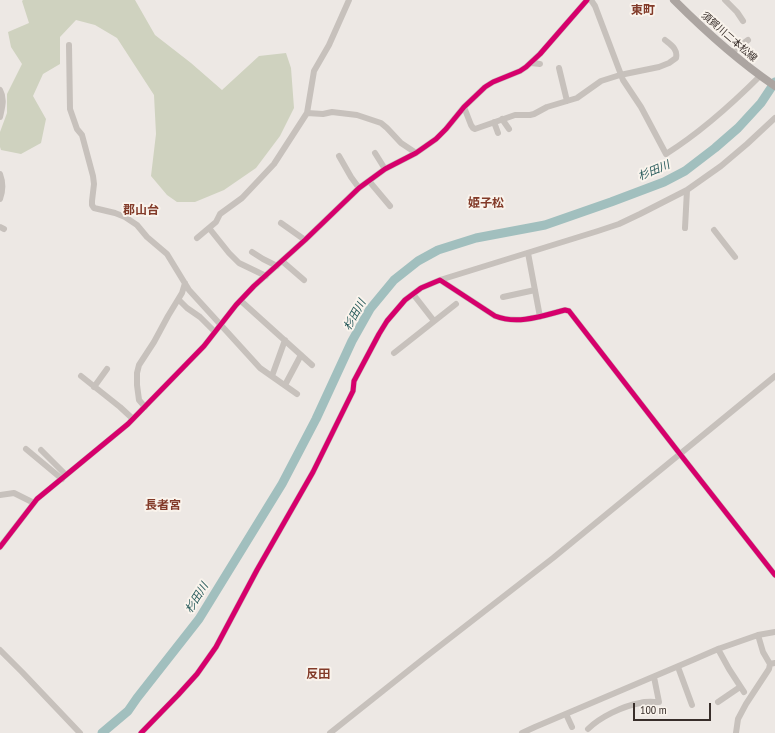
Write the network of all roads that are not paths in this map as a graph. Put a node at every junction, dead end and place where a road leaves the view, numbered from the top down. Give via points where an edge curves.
1 (349, 0) edge
2 (587, 0) edge
3 (590, 0) edge
4 (674, 0) edge
5 (724, 0) edge
6 (743, 21) dead end
7 (665, 40) dead end
8 (748, 40) dead end
9 (69, 45) dead end
10 (731, 53) junction
11 (531, 63) junction
12 (540, 64) dead end
13 (559, 68) dead end
14 (620, 75) junction
15 (762, 77) junction
16 (775, 86) edge
17 (0, 90) edge
18 (567, 101) junction
19 (464, 108) junction
20 (307, 113) junction
21 (0, 117) edge
22 (502, 118) junction
23 (775, 118) edge
24 (494, 122) junction
25 (509, 129) dead end
26 (498, 134) dead end
27 (375, 153) dead end
28 (416, 153) junction
29 (339, 156) dead end
30 (385, 169) junction
31 (0, 174) edge
32 (370, 181) junction
33 (359, 188) junction
34 (687, 190) junction
35 (0, 199) edge
36 (390, 206) dead end
37 (281, 223) dead end
38 (209, 228) junction
39 (685, 228) dead end
40 (714, 230) dead end
41 (197, 238) dead end
42 (305, 240) junction
43 (252, 252) dead end
44 (528, 253) junction
45 (735, 258) dead end
46 (282, 261) junction
47 (276, 266) junction
48 (266, 276) junction
49 (304, 280) dead end
50 (440, 280) junction
51 (185, 282) junction
52 (535, 290) junction
53 (412, 294) junction
54 (503, 297) dead end
55 (178, 300) junction
56 (241, 301) junction
57 (456, 304) dead end
58 (540, 317) junction
59 (434, 321) junction
60 (221, 324) junction
61 (215, 332) junction
62 (285, 340) junction
63 (394, 353) dead end
64 (301, 355) junction
65 (312, 365) dead end
66 (107, 369) dead end
67 (81, 376) dead end
68 (272, 376) junction
69 (775, 376) edge
70 (285, 385) junction
71 (94, 387) junction
72 (297, 394) dead end
73 (145, 407) junction
74 (133, 419) junction
75 (26, 449) dead end
76 (41, 450) dead end
77 (680, 454) junction
78 (64, 477) junction
79 (0, 495) edge
80 (34, 503) junction
81 (0, 547) edge
82 (775, 575) edge
83 (775, 632) edge
84 (758, 635) junction
85 (718, 648) junction
86 (0, 650) edge
87 (772, 663) edge
88 (678, 667) junction
89 (654, 677) junction
90 (718, 702) dead end
91 (692, 705) dead end
92 (566, 714) junction
93 (572, 727) dead end
94 (588, 729) dead end
95 (80, 733) edge
96 (141, 733) edge
97 (330, 733) edge
98 (522, 733) edge
99 (736, 733) edge

1 - 20 street via 314,71
2 - 11 street
3 - 14 street via 595,6
4 - 10 main road, 須賀川二本松線
5 - 6 street
7 - 14 street via 676,50 676,58 659,67
8 - 10 street
9 - 51 street via 70,109 82,135 93,176 92,205 94,208 125,217 137,225 167,254
10 - 15 main road, 須賀川二本松線
11 - 12 street
11 - 19 street via 520,71 485,86
13 - 18 street
14 - 15 street via 666,154 703,128
14 - 18 street via 601,81 577,98
15 - 16 main road, 須賀川二本松線
17 - 21 street via 3,99
18 - 22 street via 534,114
19 - 24 street via 473,128 478,129
19 - 28 street via 436,139
20 - 28 street via 332,112 381,123 401,143
20 - 38 street via 274,164 242,198 220,214
22 - 24 street
22 - 25 street
23 - 34 street via 748,144
24 - 26 street
27 - 30 street
28 - 30 street
29 - 33 street
30 - 32 street
31 - 35 street
32 - 33 street
32 - 36 street
33 - 42 street
34 - 39 street
34 - 44 street via 619,224
37 - 42 street
38 - 41 street
38 - 48 street via 239,263
40 - 45 street
42 - 46 street
43 - 47 street
44 - 50 street
44 - 52 street
46 - 47 street
46 - 49 street
47 - 48 street
48 - 56 street
50 - 53 street
50 - 58 street via 501,319
51 - 55 street
51 - 60 street via 189,290
52 - 54 street
52 - 58 street
53 - 59 street
53 - 96 street via 379,334 354,381 353,391 313,472 216,647 197,674
55 - 61 street
55 - 73 street via 139,365 137,385 140,400
56 - 60 street
56 - 62 street
57 - 59 street
58 - 77 street via 569,311
59 - 63 street
60 - 61 street
60 - 68 street via 260,368
61 - 73 street
62 - 64 street
62 - 68 street
64 - 65 street
64 - 70 street
66 - 71 street
67 - 71 street
68 - 70 street
69 - 77 street
70 - 72 street
71 - 74 street
73 - 74 street
74 - 78 street
75 - 78 street
76 - 78 street
77 - 82 street
77 - 97 street via 553,558
78 - 80 street
79 - 80 street via 14,493
80 - 81 street
83 - 84 street
84 - 85 street
84 - 87 street via 763,652
85 - 88 street
85 - 90 street via 742,689
86 - 95 street
87 - 99 street via 738,719
88 - 89 street
88 - 91 street
89 - 92 street
89 - 94 street via 659,702 641,702 623,707
92 - 93 street
92 - 98 street

